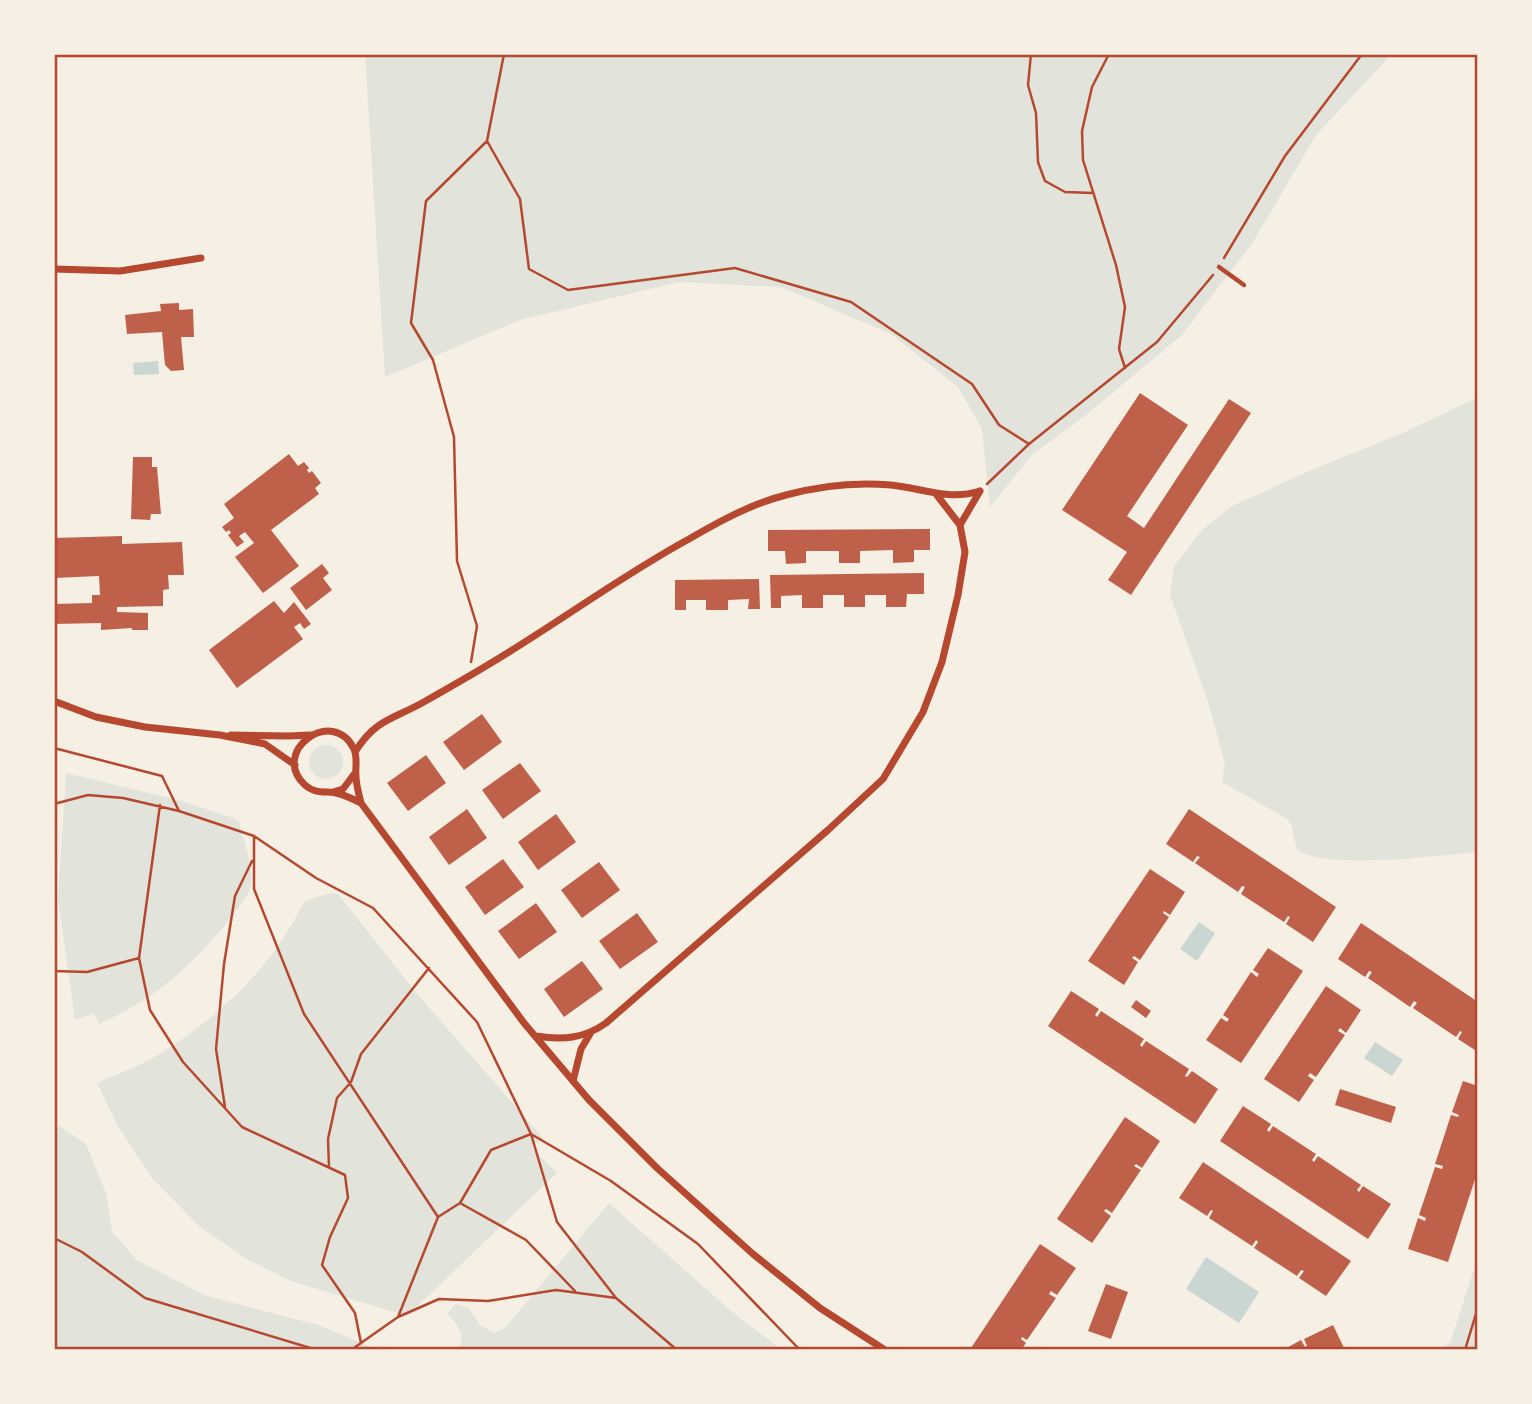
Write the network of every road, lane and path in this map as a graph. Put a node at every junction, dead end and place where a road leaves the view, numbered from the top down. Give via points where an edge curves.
1 (504, 54) edge
2 (1031, 54) edge
3 (1109, 54) edge
4 (1362, 54) edge
5 (487, 141) junction
6 (1093, 193) junction
7 (201, 258) dead end
8 (1219, 267) junction
9 (54, 269) edge
10 (1244, 285) dead end
11 (1125, 368) junction
12 (1029, 444) junction
13 (980, 491) junction
14 (936, 494) junction
15 (960, 525) junction
16 (469, 676) junction
17 (54, 701) edge
18 (313, 734) junction
19 (220, 736) junction
20 (54, 748) edge
21 (355, 752) junction
22 (295, 765) junction
23 (355, 772) junction
24 (333, 792) junction
25 (361, 803) junction
26 (54, 804) edge
27 (160, 805) junction
28 (179, 811) junction
29 (254, 836) junction
30 (254, 858) junction
31 (139, 958) junction
32 (429, 968) junction
33 (54, 971) edge
34 (590, 1034) junction
35 (536, 1036) junction
36 (573, 1081) junction
37 (351, 1082) junction
38 (225, 1109) junction
39 (531, 1133) junction
40 (330, 1167) junction
41 (460, 1203) junction
42 (438, 1217) junction
43 (54, 1238) edge
44 (577, 1293) junction
45 (616, 1298) junction
46 (1478, 1307) edge
47 (398, 1317) junction
48 (361, 1343) junction
49 (317, 1350) edge
50 (351, 1350) edge
51 (677, 1350) edge
52 (800, 1350) edge
53 (885, 1350) edge
54 (1465, 1350) edge

1 - 5 path
2 - 6 path via 1028,85 1036,113 1038,162 1045,181 1065,192
3 - 6 path via 1092,87 1082,131 1083,160
4 - 8 path via 1285,156
5 - 12 path via 520,199 529,269 568,290 735,268 851,302 972,384 999,425
5 - 16 path via 426,201 411,323 433,360 454,437 457,561 477,626
6 - 11 path via 1125,307 1119,349
7 - 9 street via 120,271
8 - 10 lane
8 - 11 path via 1157,342
11 - 12 path
12 - 13 path
13 - 14 street
13 - 15 street
14 - 15 street
14 - 16 street via 891,485 835,485 737,512
15 - 34 street via 965,552 942,663 923,712 883,779
16 - 21 street via 371,730
17 - 19 street via 96,717
18 - 19 street
18 - 21 street via 343,736
18 - 22 street via 299,747
19 - 22 street via 265,744
20 - 28 path via 163,776
21 - 23 street
22 - 24 street via 304,784 322,793
23 - 24 street via 343,789
23 - 25 street
24 - 25 street
25 - 35 street
26 - 27 path via 88,795
27 - 28 path
27 - 31 path
28 - 29 path
29 - 30 path
29 - 32 path via 316,878 373,908
30 - 37 path via 254,889 304,1014
30 - 38 path via 235,896 224,964 216,1049
31 - 33 path via 87,972
31 - 38 path via 150,1010 183,1062
32 - 37 path via 361,1054
32 - 39 path via 477,1021
34 - 35 street
34 - 36 street
35 - 36 street
36 - 53 street via 657,1168 752,1254 820,1308
37 - 40 path via 337,1098 328,1139
37 - 42 path
38 - 40 path via 242,1127
39 - 41 path via 491,1150
39 - 45 path via 557,1222
39 - 52 path via 611,1181 698,1244
40 - 48 path via 345,1175 348,1198 323,1265 355,1313
41 - 42 path
41 - 44 path via 526,1240
42 - 47 path
43 - 49 path via 82,1252 145,1298
44 - 45 path
44 - 47 path via 555,1290 488,1301 439,1299
45 - 51 path
46 - 54 path
47 - 48 path
48 - 50 path

